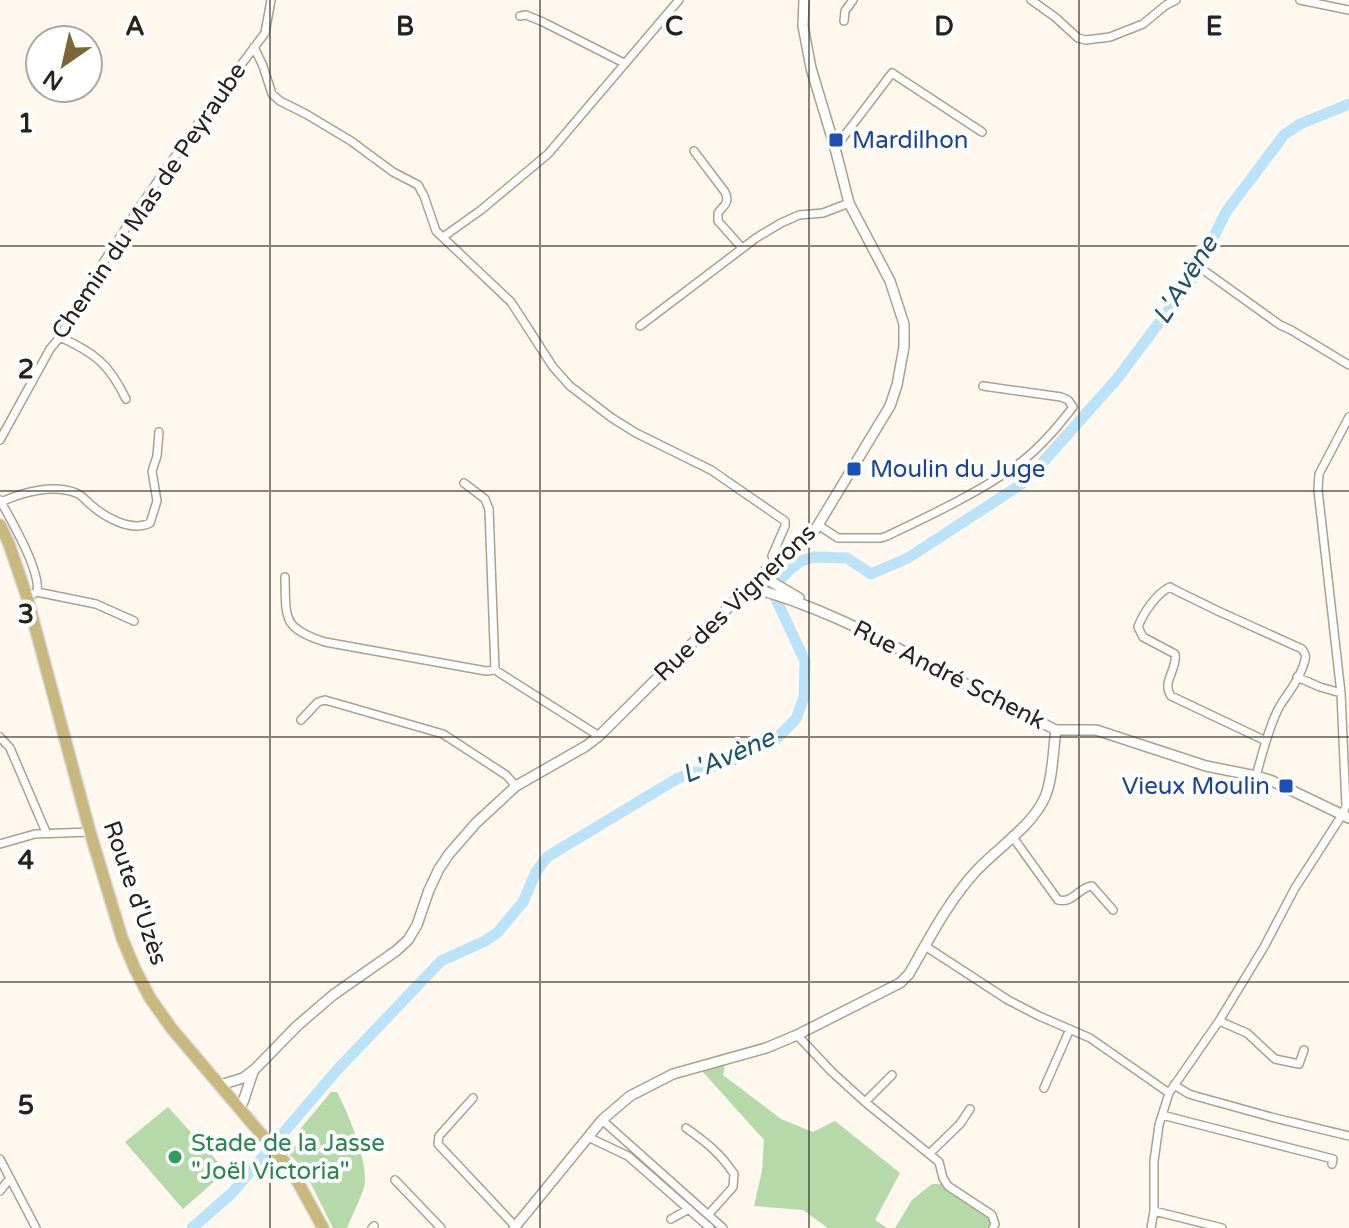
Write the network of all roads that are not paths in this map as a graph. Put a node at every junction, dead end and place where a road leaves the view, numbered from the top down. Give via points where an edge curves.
1 (271, 0) edge
2 (679, 0) edge
3 (804, 0) edge
4 (853, 0) edge
5 (1031, 0) edge
6 (1176, 0) edge
7 (1300, 0) edge
8 (1349, 10) edge
9 (520, 16) dead end
10 (844, 21) dead end
11 (254, 47) junction
12 (624, 63) junction
13 (982, 132) dead end
14 (835, 148) junction
15 (694, 151) dead end
16 (849, 203) junction
17 (443, 237) junction
18 (742, 248) junction
19 (1206, 272) dead end
20 (640, 326) dead end
21 (60, 337) junction
22 (1349, 365) edge
23 (983, 386) dead end
24 (126, 399) dead end
25 (1349, 417) edge
26 (159, 432) dead end
27 (0, 440) edge
28 (464, 483) dead end
29 (0, 501) edge
30 (0, 525) edge
31 (818, 525) junction
32 (775, 564) junction
33 (285, 577) dead end
34 (766, 577) junction
35 (748, 587) junction
36 (32, 594) junction
37 (786, 594) junction
38 (134, 621) dead end
39 (495, 670) junction
40 (1297, 677) junction
41 (1341, 693) junction
42 (301, 720) dead end
43 (1056, 730) junction
44 (599, 736) junction
45 (0, 737) edge
46 (1266, 741) junction
47 (1256, 776) junction
48 (516, 786) junction
49 (1346, 816) edge
50 (46, 832) junction
51 (90, 832) junction
52 (1012, 836) junction
53 (0, 844) edge
54 (1113, 910) dead end
55 (925, 946) junction
56 (1219, 1021) junction
57 (1070, 1029) junction
58 (797, 1035) junction
59 (1304, 1050) dead end
60 (255, 1069) junction
61 (892, 1075) dead end
62 (220, 1085) junction
63 (1044, 1088) dead end
64 (1172, 1089) junction
65 (473, 1098) dead end
66 (865, 1102) junction
67 (239, 1106) junction
68 (970, 1109) dead end
69 (1162, 1115) junction
70 (602, 1120) junction
71 (686, 1128) dead end
72 (1349, 1136) edge
73 (588, 1137) junction
74 (929, 1154) junction
75 (0, 1159) edge
76 (1332, 1164) dead end
77 (10, 1178) junction
78 (395, 1180) dead end
79 (0, 1191) edge
80 (689, 1209) junction
81 (1154, 1211) junction
82 (709, 1214) junction
83 (671, 1219) dead end
84 (514, 1227) edge
85 (36, 1228) edge
86 (323, 1228) edge
87 (441, 1228) edge
88 (710, 1228) edge
89 (723, 1228) edge
90 (993, 1228) edge
91 (1151, 1228) edge
92 (1222, 1228) edge

1 - 11 street, Chemin du Mas de Peyraube via 265,33
2 - 12 street
3 - 14 street, Rue des Vignerons via 811,68
4 - 10 street
5 - 6 street via 1086,40 1143,24
7 - 8 street
9 - 12 street via 543,22
11 - 17 street via 272,94 418,185
11 - 21 street, Chemin du Mas de Peyraube via 141,205
12 - 17 street via 548,154
13 - 14 street via 892,73
14 - 16 street, Rue des Vignerons
15 - 18 street via 725,192 728,202 718,221
16 - 18 street via 799,215
16 - 31 street, Rue des Vignerons via 890,281 903,319 904,347 890,406
17 - 32 street via 511,302 570,386 612,418 711,470 785,521 772,556
18 - 20 street
19 - 22 street via 1280,325
21 - 24 street via 102,362
21 - 27 street, Chemin du Mas de Peyraube
23 - 31 street via 1061,397 1073,407 1018,465 887,536 838,538
25 - 41 street via 1319,474 1318,490
26 - 29 street via 152,471 157,501 144,526 122,524 79,494 65,491 20,493
28 - 39 street via 485,499 489,509
29 - 36 street via 34,571 38,583
30 - 36 main road, Route d'Uzès
31 - 32 street, Rue des Vignerons
32 - 34 street, Rue des Vignerons
33 - 39 street via 291,626 309,636
34 - 35 street, Rue des Vignerons
34 - 37 street, Rue André Schenk
35 - 37 street, Rue André Schenk
35 - 44 street, Rue des Vignerons
36 - 38 street via 96,604
36 - 51 main road, Route d'Uzès
37 - 43 street, Rue André Schenk
39 - 44 street
40 - 41 street
40 - 46 street
40 - 46 street via 1306,658 1302,649 1170,587 1140,621 1143,637 1175,654 1167,686 1171,696
41 - 49 street
42 - 48 street via 325,700 432,730 453,739
43 - 47 street, Rue André Schenk via 1096,730 1206,766
43 - 52 street via 1044,798
44 - 48 street, Rue des Vignerons
45 - 50 street via 10,748
46 - 47 street
47 - 49 street, Rue André Schenk
48 - 60 street, Rue des Vignerons via 449,854 408,940 321,1005
49 - 56 street via 1295,888
50 - 51 street
50 - 53 street
51 - 62 main road, Route d'Uzès via 135,969 158,1011
52 - 54 street via 1058,900 1092,886
52 - 55 street via 957,894
55 - 57 street via 1008,1000
55 - 58 street via 900,983
56 - 59 street via 1247,1033 1275,1059 1299,1064
56 - 64 street
57 - 63 street
57 - 64 street
58 - 66 street
58 - 70 street via 673,1074 630,1096
60 - 62 street, Rue des Vignerons
60 - 67 street, Rue des Vignerons
61 - 66 street
62 - 67 main road, Route d'Uzès
64 - 69 street
64 - 72 street
65 - 84 street via 439,1136 438,1144
66 - 74 street
67 - 86 main road, Route d'Uzès via 284,1161
68 - 74 street
69 - 76 street via 1333,1159
69 - 81 street via 1154,1161
70 - 73 street
70 - 82 street
71 - 82 street via 723,1157 734,1174 733,1187
73 - 80 street via 628,1156
73 - 84 street
74 - 90 street via 939,1162 948,1186 992,1215
75 - 77 street
77 - 79 street
77 - 85 street
78 - 87 street
80 - 83 street
80 - 88 street
81 - 91 street
81 - 92 street
82 - 89 street

